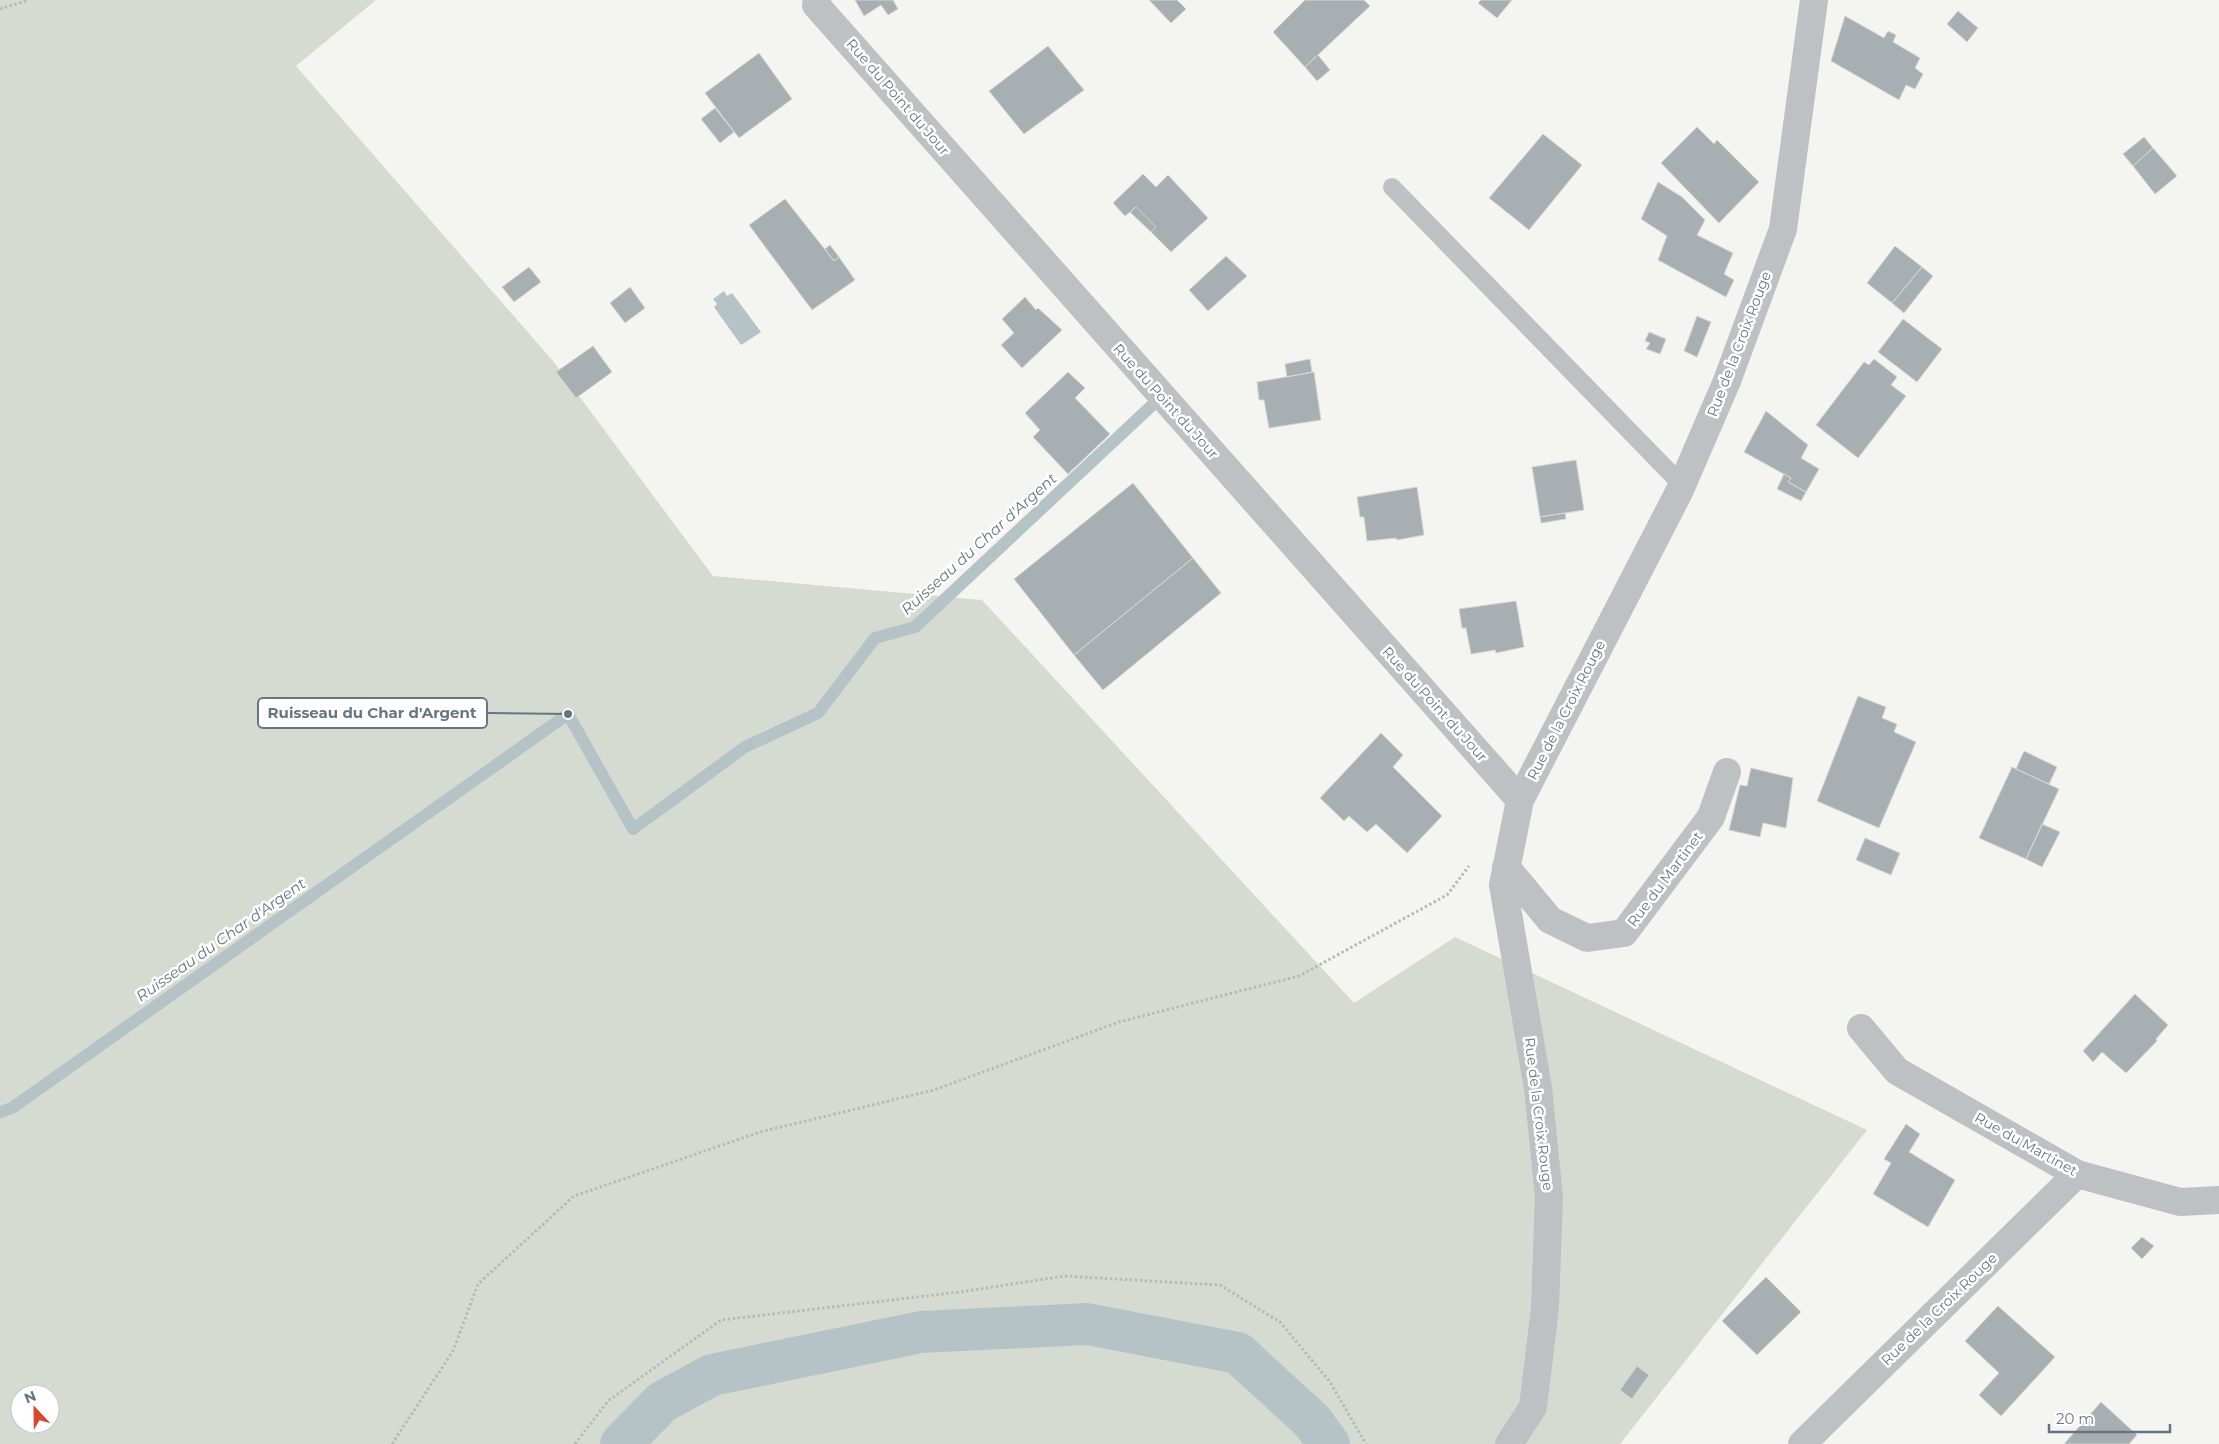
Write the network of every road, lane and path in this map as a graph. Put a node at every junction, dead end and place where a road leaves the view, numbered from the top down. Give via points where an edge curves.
1 (29, 0) edge
2 (817, 0) edge
3 (1814, 0) edge
4 (0, 9) edge
5 (1392, 187) dead end
6 (1681, 484) junction
7 (1727, 772) dead end
8 (1520, 800) junction
9 (1513, 836) junction
10 (1506, 867) junction
11 (1861, 1028) dead end
12 (2077, 1174) junction
13 (2219, 1200) edge
14 (392, 1444) edge
15 (575, 1444) edge
16 (1366, 1444) edge
17 (1509, 1444) edge
18 (1802, 1444) edge

1 - 4 path
2 - 8 street, Rue du Point du Jour via 816,5
3 - 6 street, Rue de la Croix Rouge via 1782,229 1727,381
5 - 6 lane
6 - 8 street, Rue de la Croix Rouge
7 - 10 street, Rue du Martinet via 1711,817 1624,933 1588,938 1550,920
8 - 9 street, Rue de la Croix Rouge
9 - 10 street, Rue de la Croix Rouge
9 - 14 path via 1477,856 1447,895 1299,976 1119,1022 934,1090 760,1132 574,1196 478,1284 453,1351
10 - 17 street, Rue de la Croix Rouge via 1503,885 1538,1088 1549,1197 1545,1308 1534,1407
11 - 12 street, Rue du Martinet via 1897,1071
12 - 13 street, Rue du Martinet via 2180,1202
12 - 18 street, Rue de la Croix Rouge
15 - 16 path via 608,1401 721,1320 960,1292 1064,1276 1220,1285 1280,1322 1330,1382

